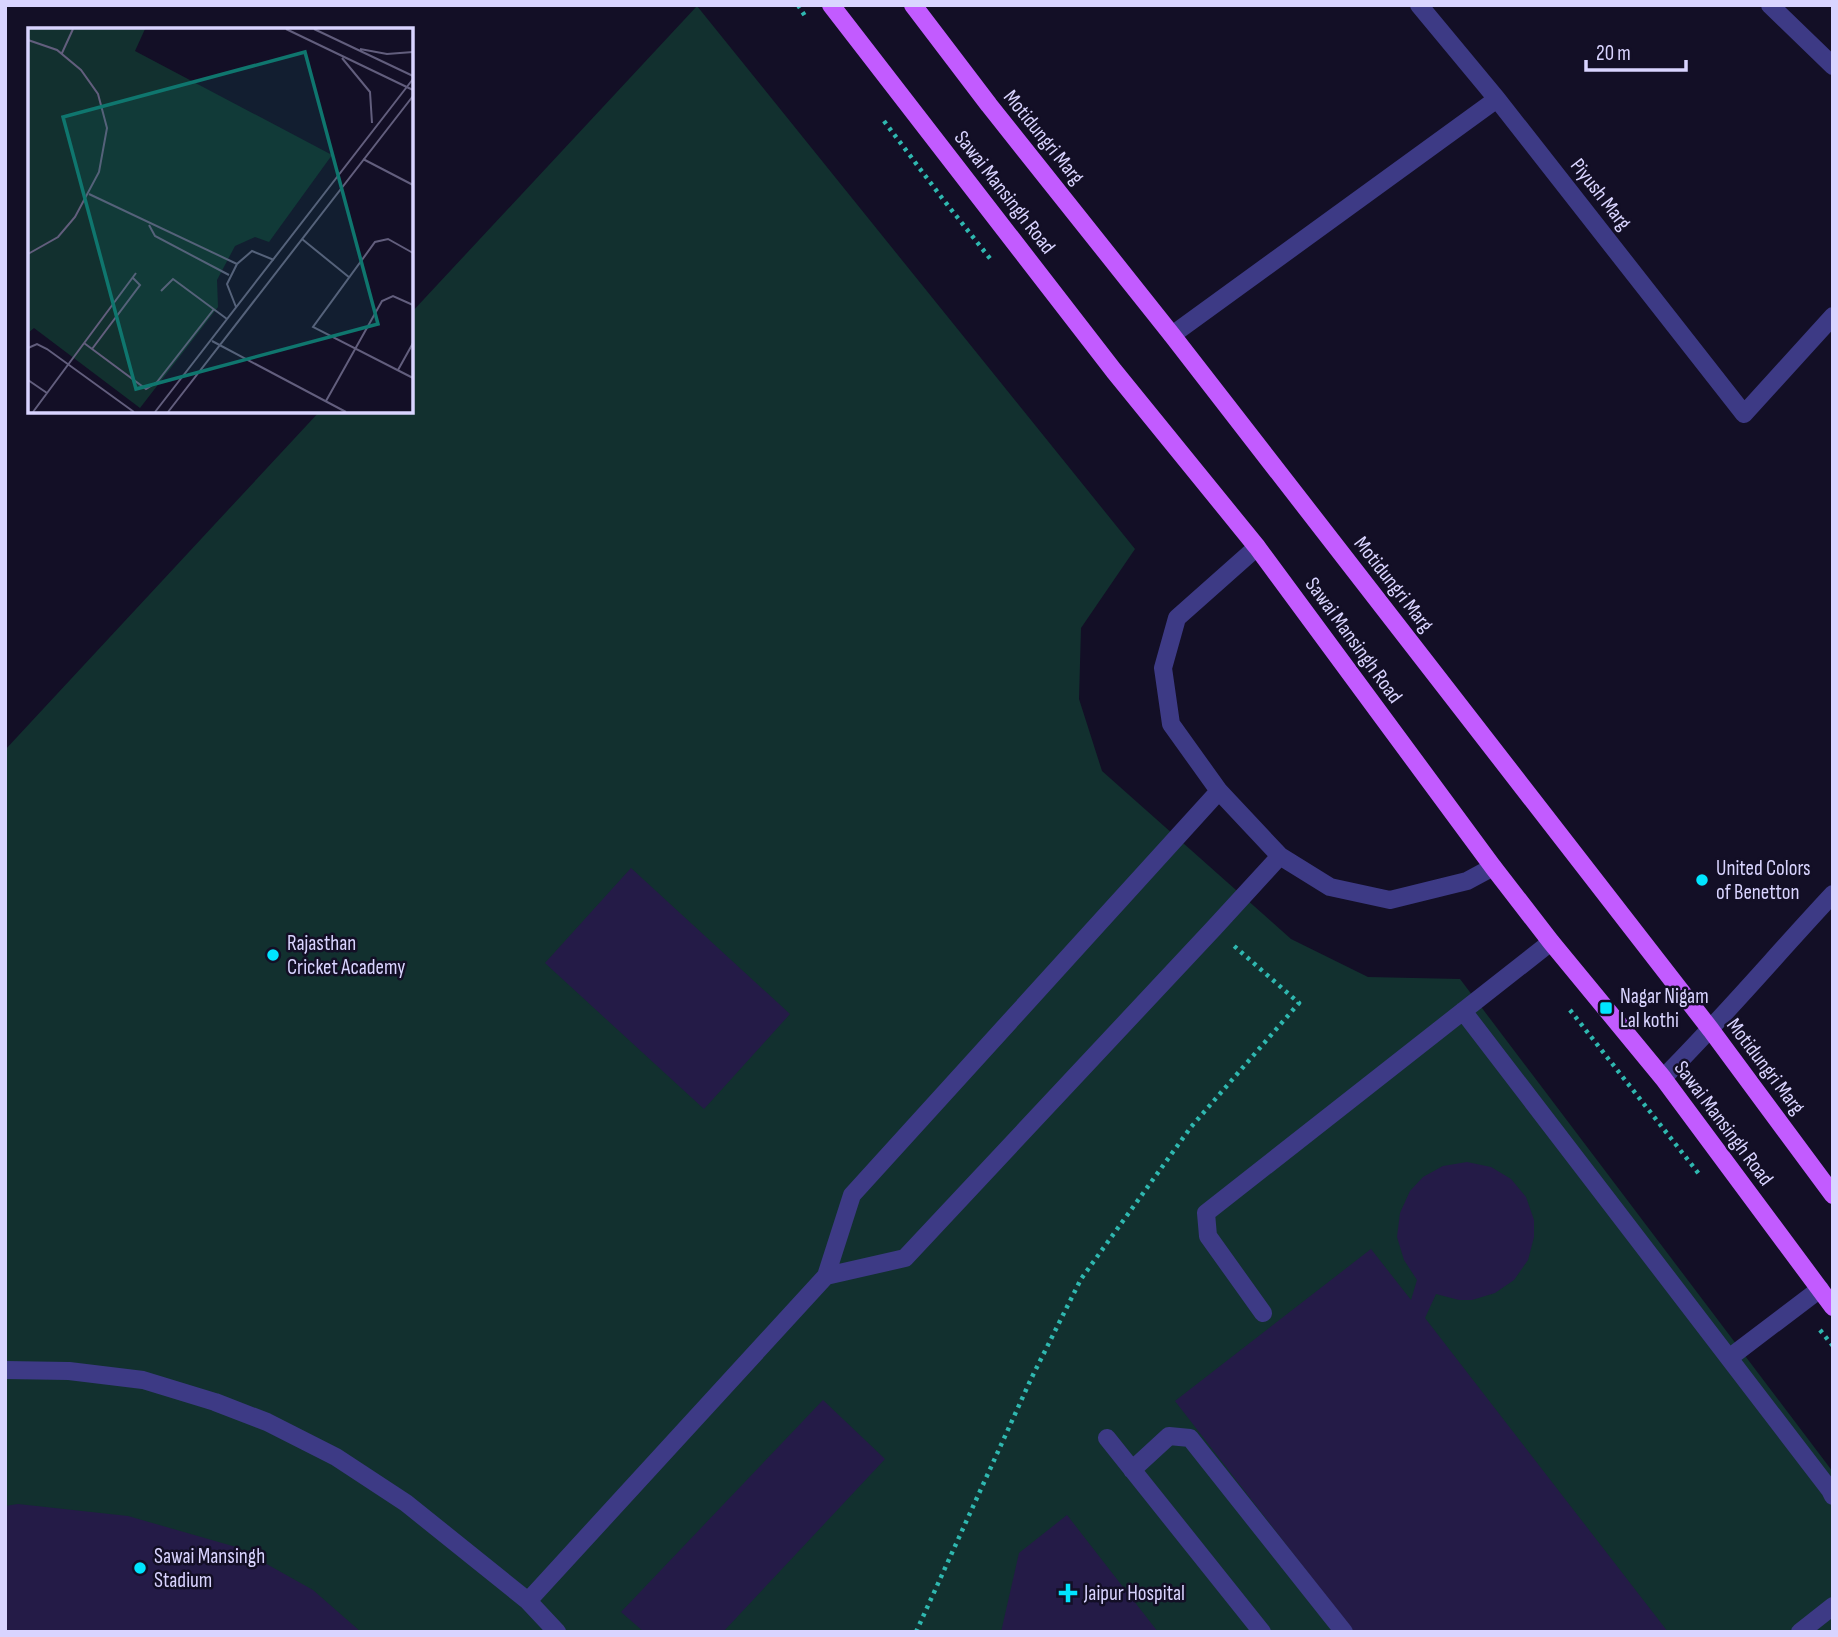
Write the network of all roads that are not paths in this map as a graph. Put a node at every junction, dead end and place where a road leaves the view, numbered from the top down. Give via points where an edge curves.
1 (831, 5) edge
2 (913, 5) edge
3 (1419, 5) edge
4 (1770, 5) edge
5 (1833, 66) edge
6 (1497, 99) junction
7 (1833, 316) edge
8 (1172, 335) junction
9 (1257, 547) junction
10 (1219, 791) junction
11 (1280, 856) junction
12 (1493, 867) junction
13 (1833, 894) edge
14 (1551, 942) junction
15 (1462, 1011) junction
16 (1711, 1030) junction
17 (1663, 1078) junction
18 (1833, 1195) edge
19 (826, 1276) junction
20 (1820, 1289) junction
21 (1833, 1307) edge
22 (1263, 1314) dead end
23 (1729, 1357) junction
24 (5, 1370) edge
25 (1107, 1438) dead end
26 (1132, 1469) junction
27 (1833, 1496) edge
28 (528, 1601) junction
29 (1833, 1606) edge
30 (557, 1632) edge
31 (1262, 1632) edge
32 (1344, 1632) edge
33 (1800, 1632) edge

1 - 9 main road, Sawai Mansingh Road via 1114,371
2 - 8 main road, Motidungri Marg
3 - 6 street, Piyush Marg
4 - 5 street
6 - 7 street, Piyush Marg via 1744,414
6 - 8 street
8 - 16 main road, Motidungri Marg
9 - 10 street via 1177,618 1163,668 1171,724
9 - 12 main road, Sawai Mansingh Road
10 - 11 street
10 - 19 street via 852,1195
11 - 12 street via 1331,887 1390,900 1467,881
11 - 19 street via 905,1258
12 - 14 main road, Sawai Mansingh Road
13 - 16 street
14 - 15 street
14 - 17 main road, Sawai Mansingh Road
15 - 22 street via 1206,1213 1208,1236
15 - 23 street
16 - 17 street
16 - 18 main road, Motidungri Marg
17 - 20 main road, Sawai Mansingh Road
19 - 28 street
20 - 21 main road, Sawai Mansingh Road
20 - 23 street
23 - 27 street
24 - 28 street via 69,1371 143,1380 267,1422 337,1457 406,1503
25 - 26 street
26 - 31 street
26 - 32 street via 1169,1436 1190,1438
28 - 30 street
29 - 33 street

